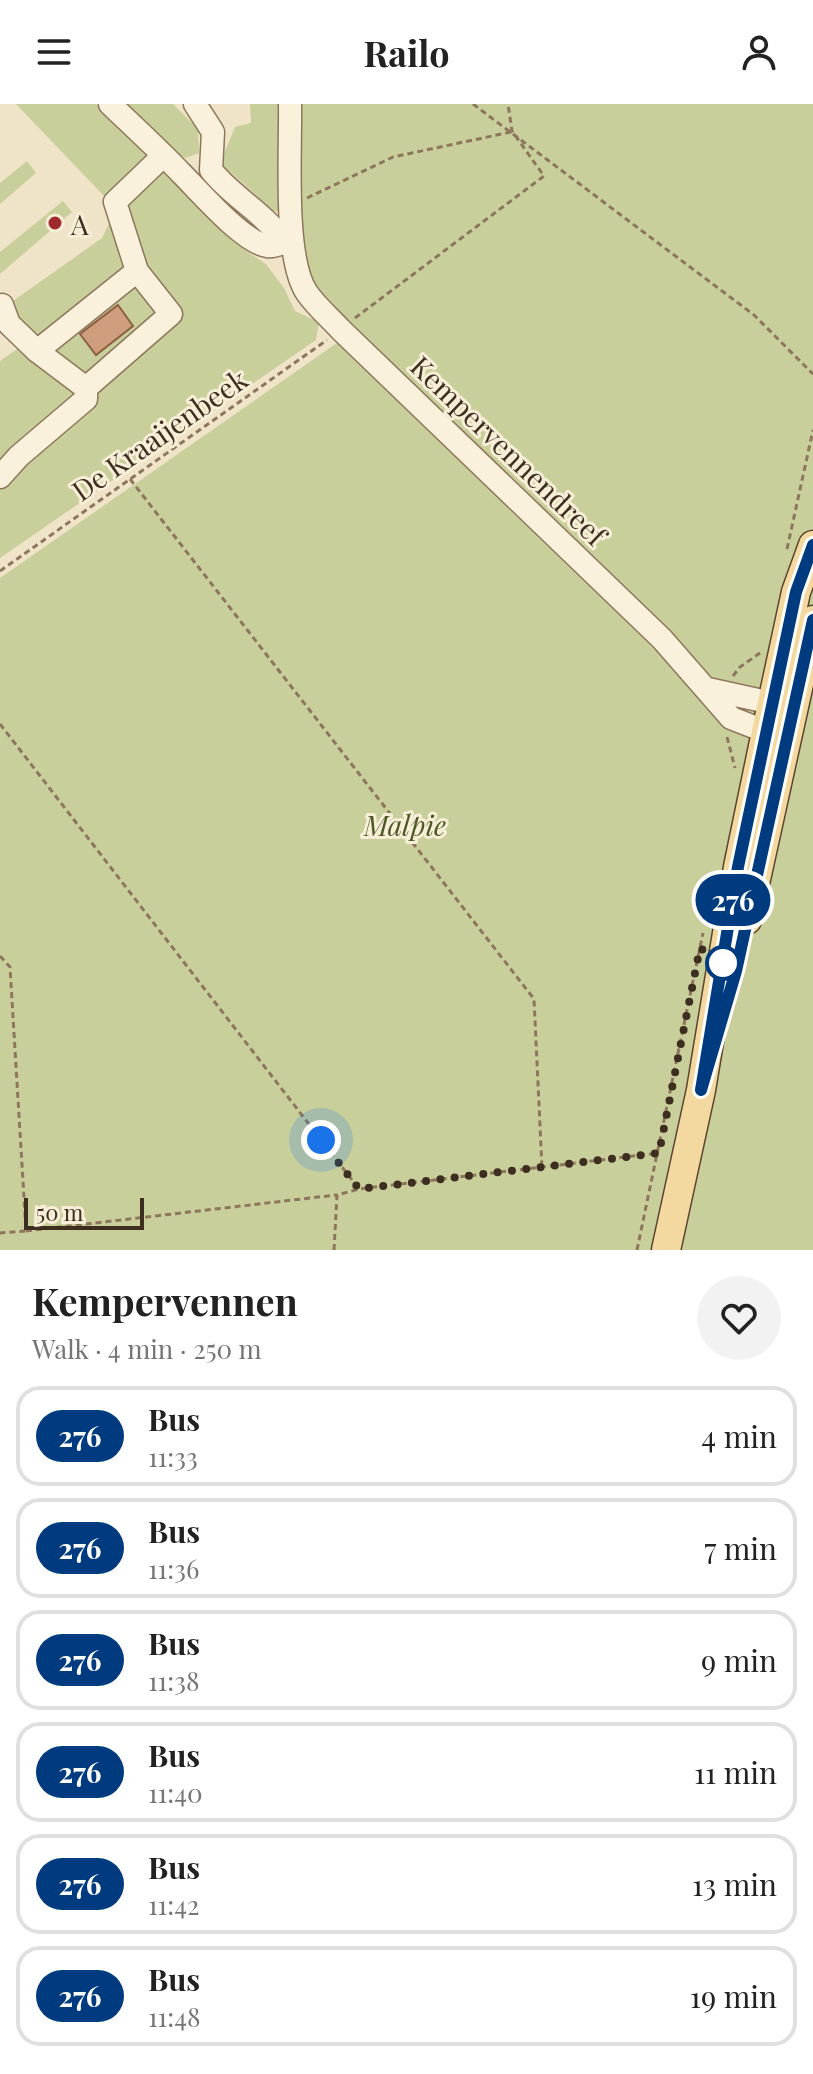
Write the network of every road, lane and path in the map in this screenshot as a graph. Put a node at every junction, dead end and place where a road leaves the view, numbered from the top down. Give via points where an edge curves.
1 (110, 104) edge
2 (195, 104) edge
3 (290, 104) edge
4 (473, 104) edge
5 (508, 104) edge
6 (512, 131) junction
7 (163, 156) junction
8 (211, 170) junction
9 (182, 174) junction
10 (292, 216) junction
11 (287, 241) junction
12 (137, 271) junction
13 (2, 305) edge
14 (341, 330) junction
15 (37, 351) junction
16 (813, 374) edge
17 (86, 388) junction
18 (813, 430) edge
19 (0, 477) edge
20 (130, 479) junction
21 (813, 545) edge
22 (786, 553) dead end
23 (0, 571) edge
24 (813, 620) edge
25 (766, 645) dead end
26 (719, 697) junction
27 (777, 719) junction
28 (0, 724) edge
29 (736, 773) dead end
30 (705, 925) dead end
31 (0, 956) edge
32 (659, 1153) junction
33 (542, 1168) junction
34 (359, 1189) junction
35 (337, 1195) junction
36 (26, 1231) junction
37 (0, 1233) edge
38 (334, 1250) edge
39 (637, 1250) edge
40 (666, 1250) edge

1 - 7 street
2 - 8 street via 213,132
3 - 10 street, Kempervennendreef
4 - 6 path
5 - 6 path
6 - 10 path via 393,157 309,196
6 - 14 path, De Kraaijenbeek via 544,176
6 - 16 path via 754,315
7 - 9 street
7 - 12 street via 115,202
8 - 9 street
8 - 11 street
9 - 11 street via 253,240 265,246
10 - 11 street, Kempervennendreef
11 - 14 street, Kempervennendreef via 307,293
12 - 15 street
12 - 17 street via 171,314
13 - 15 street via 9,324
14 - 20 path, De Kraaijenbeek
14 - 26 street, Kempervennendreef
15 - 17 street
17 - 19 street via 86,399
18 - 22 path
20 - 23 path, De Kraaijenbeek
20 - 33 path via 534,999
21 - 27 main road via 796,592
24 - 27 main road
25 - 26 path via 740,667
26 - 27 street
26 - 29 path
27 - 40 main road via 736,971 701,1090
28 - 34 path
30 - 32 path
31 - 36 path via 10,967
32 - 33 path
32 - 39 path
33 - 34 path
34 - 35 path
35 - 36 path
35 - 38 path
36 - 37 path

